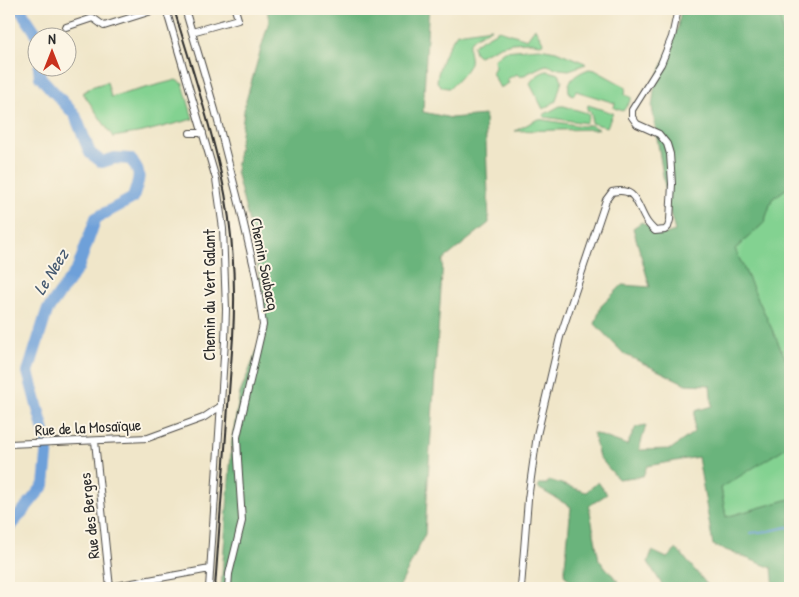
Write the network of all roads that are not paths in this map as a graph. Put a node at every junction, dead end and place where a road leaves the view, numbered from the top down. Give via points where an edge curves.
1 (158, 9) edge
2 (166, 9) edge
3 (185, 9) edge
4 (235, 9) edge
5 (678, 9) edge
6 (66, 27) dead end
7 (192, 32) junction
8 (190, 133) dead end
9 (203, 133) junction
10 (221, 406) junction
11 (94, 441) junction
12 (9, 444) edge
13 (210, 569) junction
14 (110, 588) edge
15 (209, 588) edge
16 (228, 588) edge
17 (521, 588) edge

1 - 6 street via 104,26 93,18
2 - 9 street, Chemin du Vert Galant
3 - 7 street, Chemin Soubacq
4 - 7 street via 238,19
5 - 17 street via 672,37 660,64 632,110 637,124 659,134 667,144 672,184 670,220 665,230 655,231 629,192 612,192 606,200 560,336 537,435
7 - 16 street, Chemin Soubacq via 239,203 256,276 263,325 237,437 242,521
8 - 9 street
9 - 10 street, Chemin du Vert Galant via 216,179 223,229 226,309
10 - 11 street, Rue de la Mosaïque via 203,418 148,438
10 - 13 street, Chemin du Vert Galant
11 - 12 street, Rue de la Mosaïque
11 - 14 street, Rue des Berges
13 - 14 street
13 - 15 street, Chemin du Vert Galant

